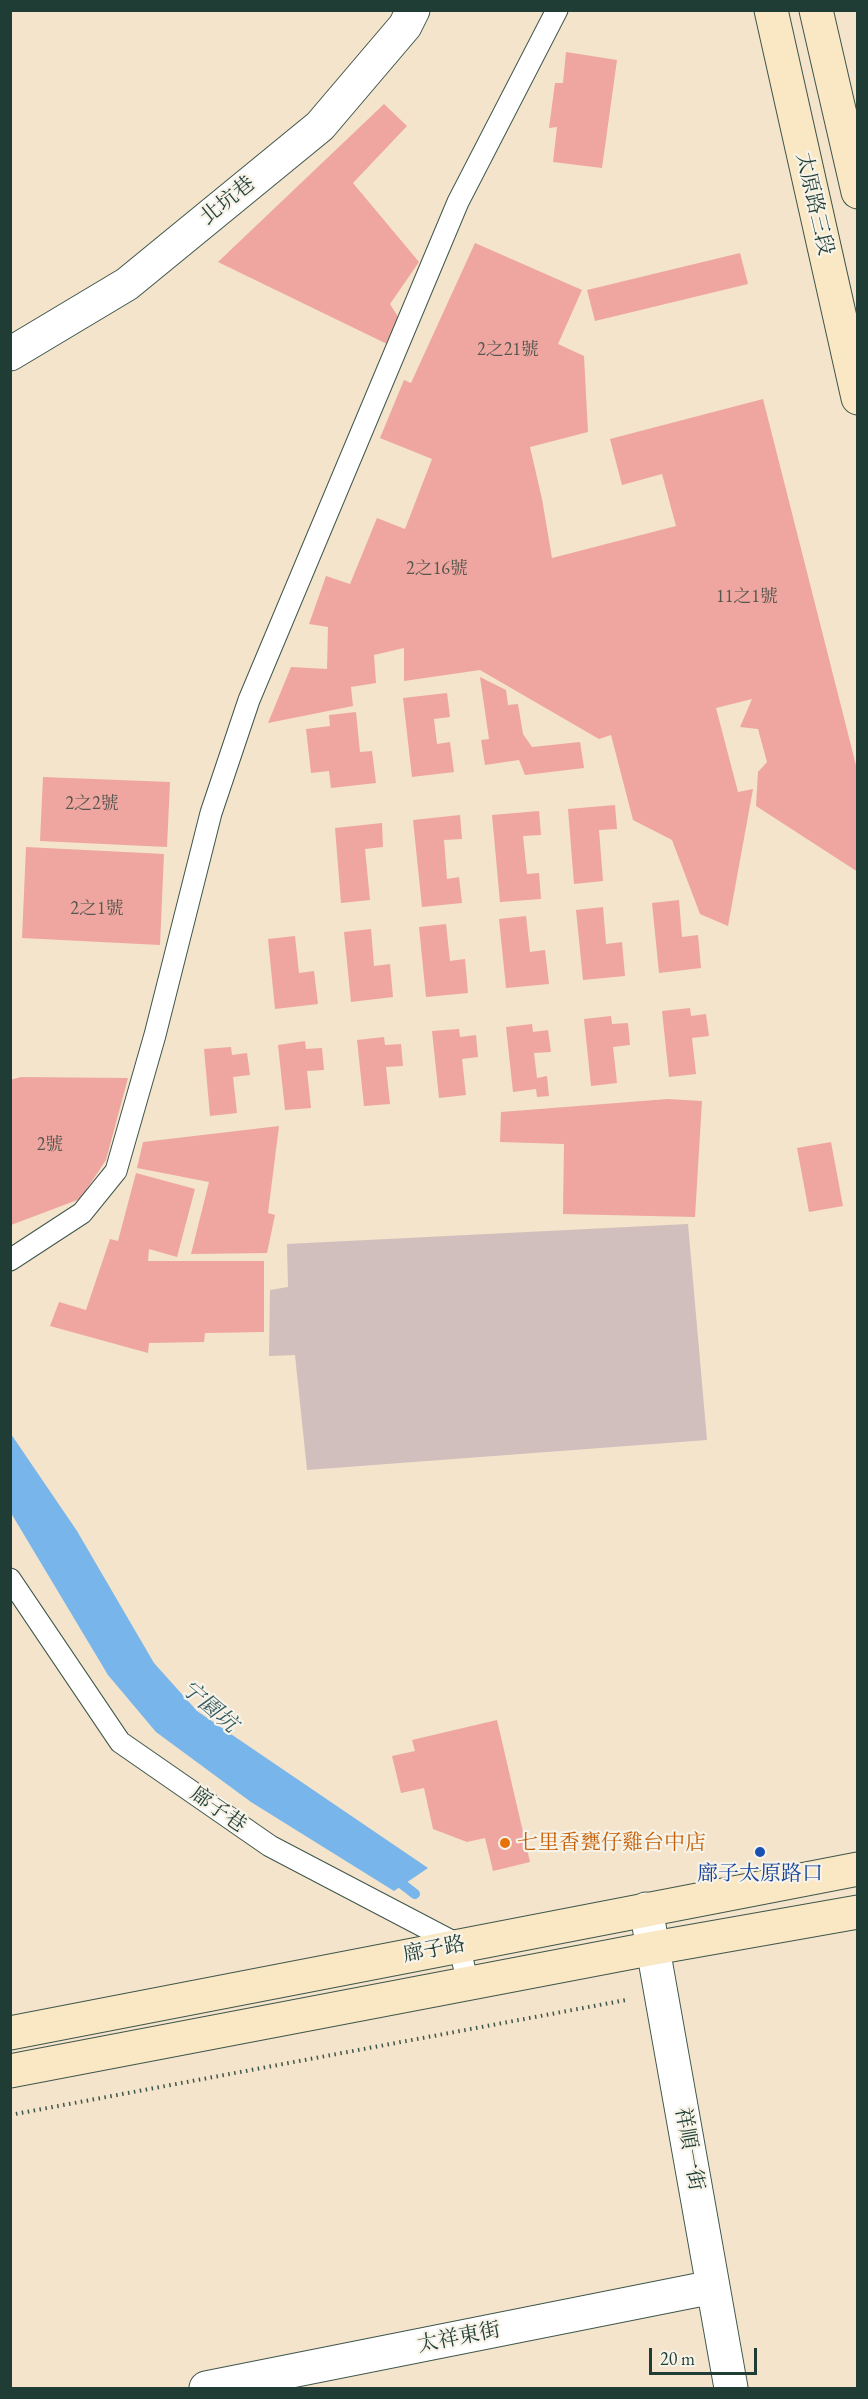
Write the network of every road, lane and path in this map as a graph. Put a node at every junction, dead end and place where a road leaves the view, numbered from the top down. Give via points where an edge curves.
1 (413, 10) edge
2 (557, 10) edge
3 (771, 10) edge
4 (816, 10) edge
5 (858, 192) edge
6 (10, 354) edge
7 (858, 398) edge
8 (10, 1260) edge
9 (10, 1579) edge
10 (858, 1869) edge
11 (646, 1909) junction
12 (858, 1912) edge
13 (459, 1945) junction
14 (654, 1948) junction
15 (468, 1984) junction
16 (661, 1994) junction
17 (10, 2033) edge
18 (10, 2071) edge
19 (10, 2115) edge
20 (713, 2286) junction
21 (206, 2388) edge
22 (731, 2388) edge

1 - 6 street, 北坑巷 via 405,26 320,126 127,284
2 - 8 lane via 458,201 249,700 211,813 116,1171 82,1213
3 - 7 main road, 太原路三段
4 - 5 main road
9 - 13 lane, 廍子巷 via 120,1742 270,1846
10 - 11 main road, 廍子路
11 - 13 main road, 廍子路
11 - 14 street, 祥順一街
12 - 14 main road, 廍子路
13 - 15 lane
13 - 17 main road, 廍子路
14 - 15 main road, 廍子路
14 - 16 street, 祥順一街
15 - 18 main road, 廍子路
16 - 19 path
16 - 20 street, 祥順一街
20 - 21 street, 太祥東街
20 - 22 street, 祥順一街

